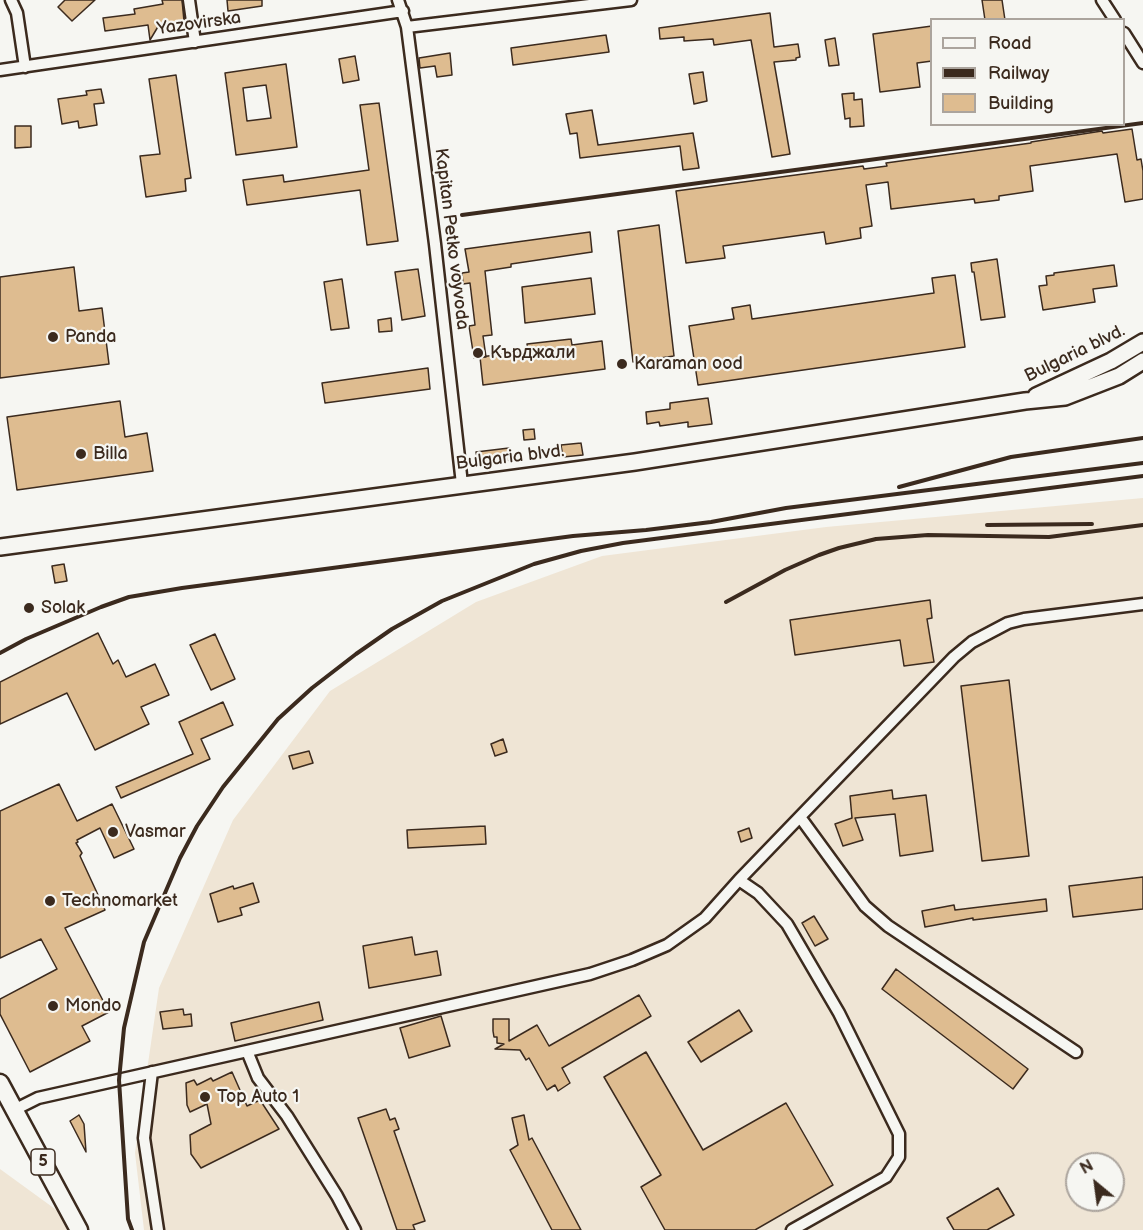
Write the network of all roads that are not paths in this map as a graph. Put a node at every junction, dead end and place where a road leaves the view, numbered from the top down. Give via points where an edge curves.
1 (10, 0) edge
2 (189, 0) edge
3 (398, 0) edge
4 (631, 0) edge
5 (1102, 0) edge
6 (589, 2) edge
7 (403, 11) junction
8 (1113, 18) edge
9 (407, 27) junction
10 (1125, 35) edge
11 (195, 42) junction
12 (1143, 63) edge
13 (25, 67) junction
14 (0, 70) edge
15 (1143, 342) edge
16 (1143, 361) edge
17 (1025, 401) junction
18 (462, 484) junction
19 (0, 547) edge
20 (1143, 604) edge
21 (800, 818) junction
22 (739, 880) junction
23 (247, 1051) junction
24 (1076, 1052) dead end
25 (152, 1072) junction
26 (0, 1083) edge
27 (14, 1110) junction
28 (79, 1230) edge
29 (158, 1230) edge
30 (356, 1230) edge
31 (792, 1230) edge

1 - 13 street via 17,13
2 - 11 street
3 - 7 street, Kapitan Petko voyvoda
4 - 6 street
5 - 8 street
6 - 9 street
7 - 9 street, Kapitan Petko voyvoda
7 - 11 street, Yazovirska
9 - 18 street, Kapitan Petko voyvoda
10 - 12 street
11 - 13 street, Yazovirska
13 - 14 street, Yazovirska
15 - 17 street, Bulgaria blvd.
16 - 17 street, Bulgaria blvd. via 1119,376 1065,397
17 - 18 street, Bulgaria blvd. via 635,462
18 - 19 street, Bulgaria blvd.
20 - 21 street via 1024,619 972,642
21 - 22 street
21 - 24 street via 865,906 888,926
22 - 23 street via 705,918 667,945 632,960 590,974
22 - 31 street via 758,893 787,924 839,1013 899,1134 899,1157 886,1178
23 - 25 street
23 - 30 street via 258,1078 287,1116
25 - 27 street via 38,1098
25 - 29 street via 144,1138
26 - 27 main road, 5
27 - 28 main road, 5

